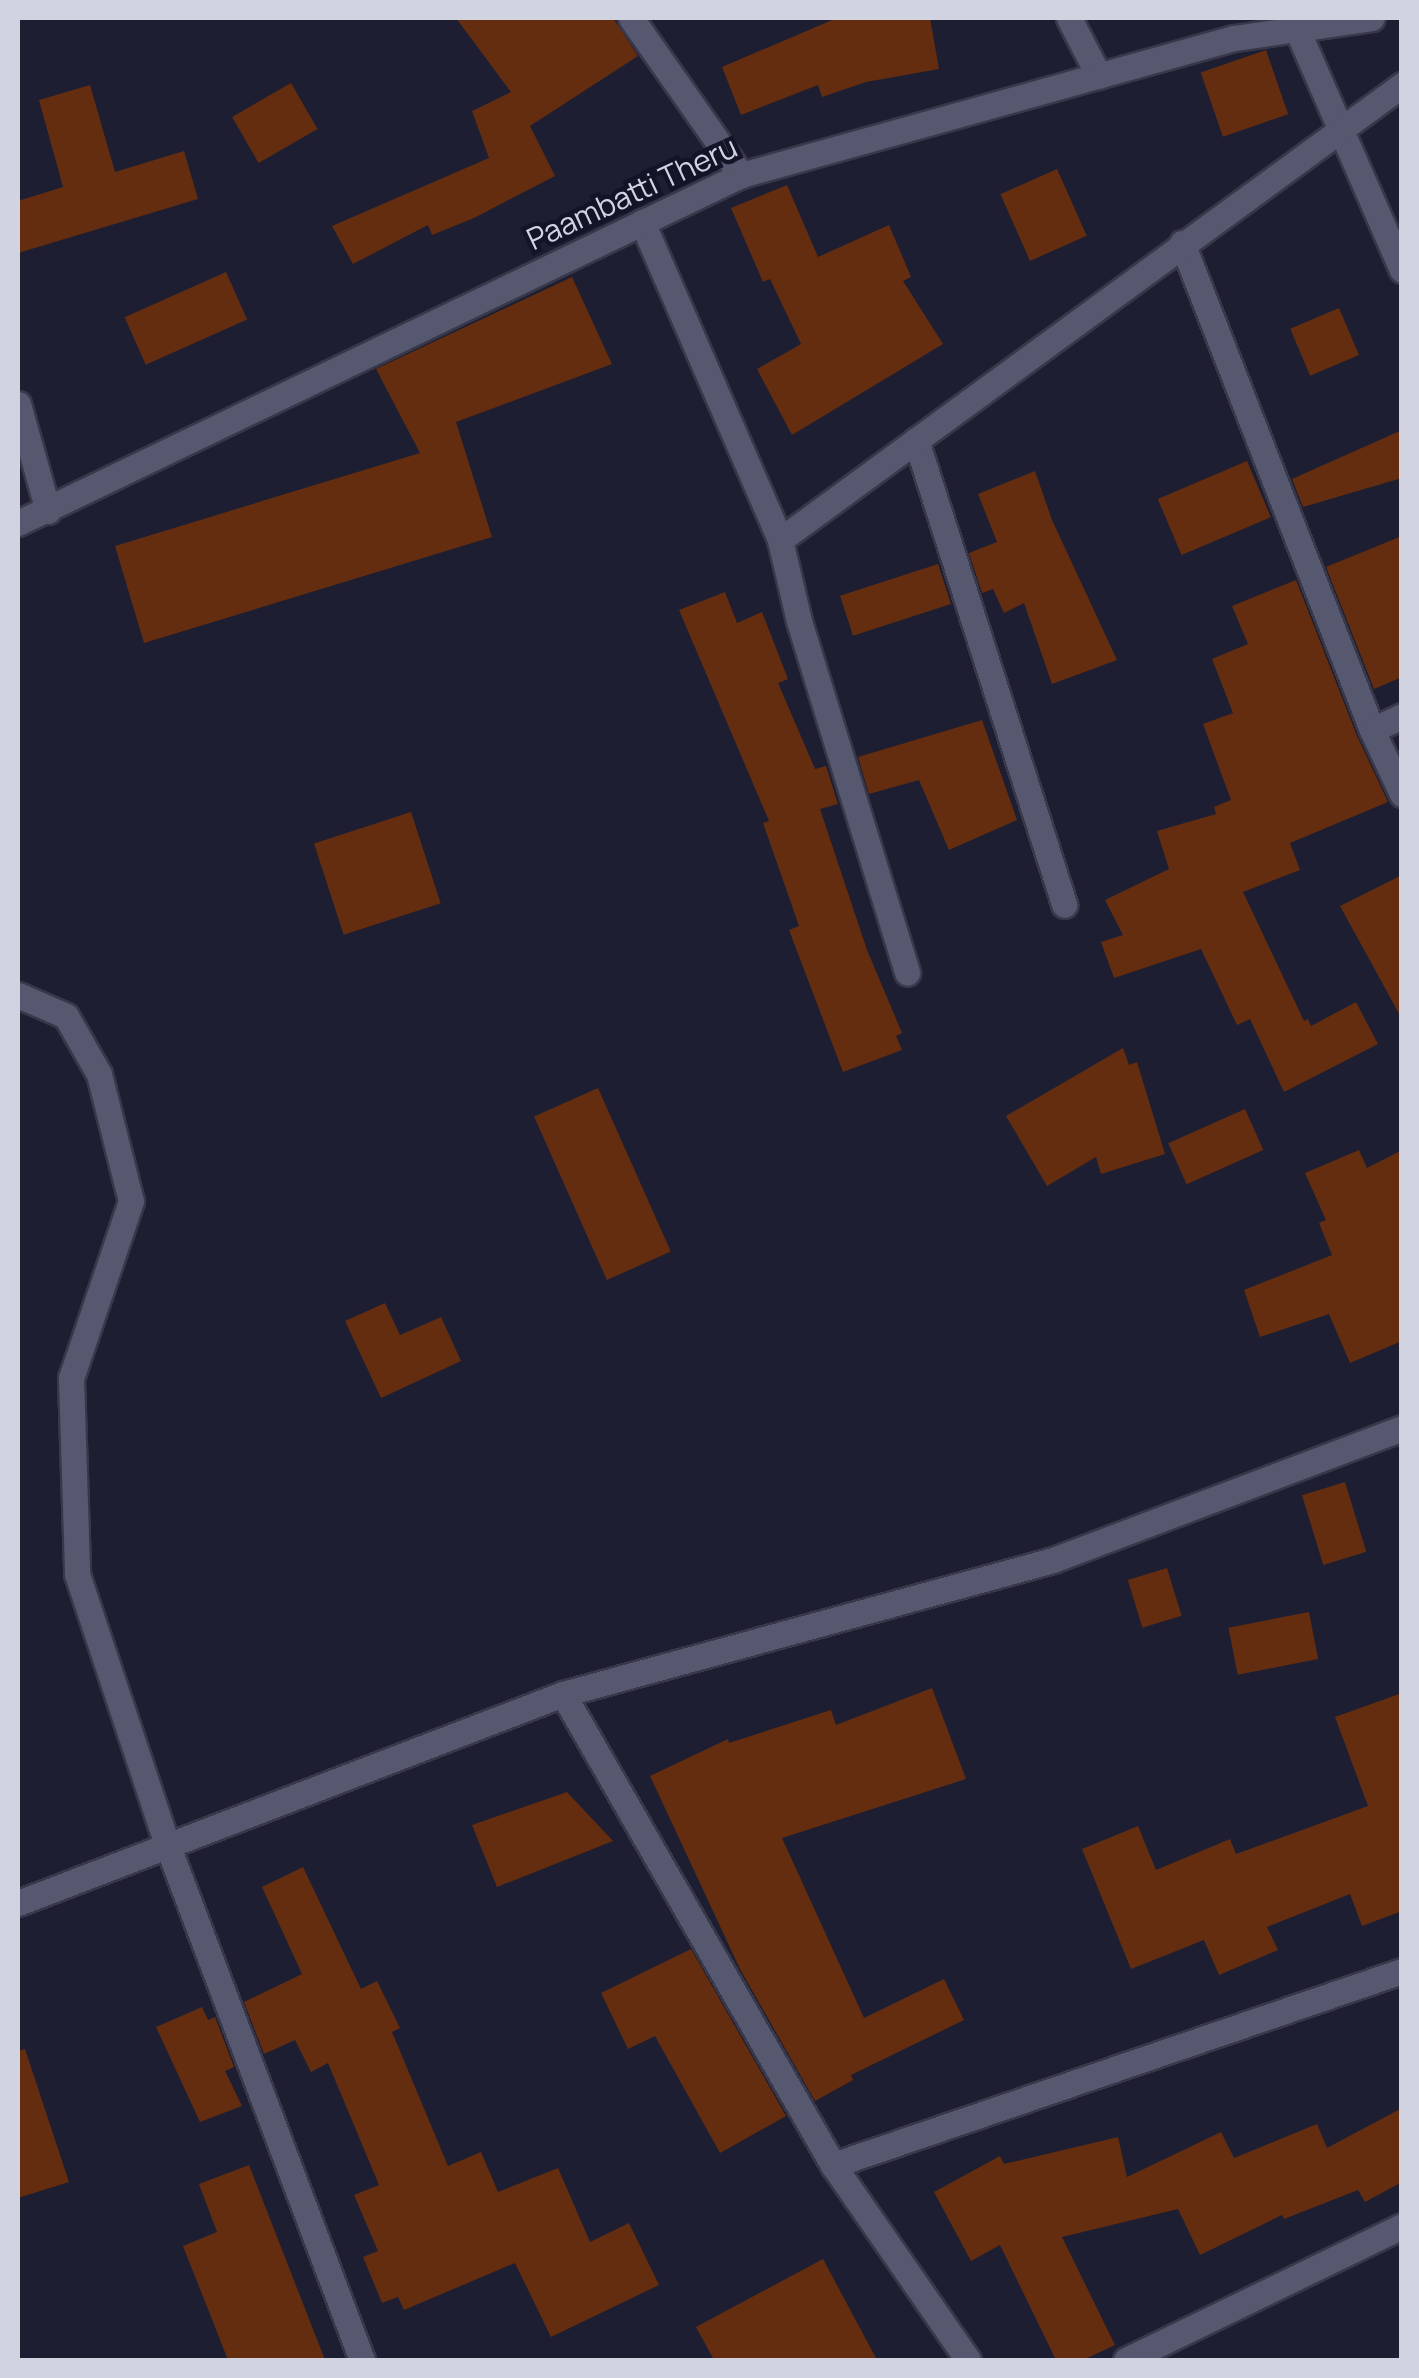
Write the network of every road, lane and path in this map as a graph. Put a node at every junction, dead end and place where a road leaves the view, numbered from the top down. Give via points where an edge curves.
1 (630, 18) edge
2 (1069, 18) edge
3 (1372, 18) edge
4 (1294, 24) edge
5 (1099, 76) junction
6 (1402, 85) edge
7 (1342, 132) junction
8 (741, 174) junction
9 (642, 222) junction
10 (1182, 243) junction
11 (1402, 270) edge
12 (18, 404) edge
13 (916, 440) junction
14 (48, 512) junction
15 (18, 523) edge
16 (780, 540) junction
17 (1402, 716) edge
18 (1372, 730) junction
19 (1402, 794) edge
20 (1064, 905) dead end
21 (906, 973) dead end
22 (18, 995) edge
23 (1402, 1428) edge
24 (563, 1694) junction
25 (168, 1844) junction
26 (18, 1902) edge
27 (1402, 1972) edge
28 (833, 2165) junction
29 (1402, 2226) edge
30 (362, 2360) edge
31 (968, 2360) edge
32 (1126, 2360) edge

1 - 8 street
2 - 5 street
3 - 4 street, Paambatti Theru
4 - 5 street, Paambatti Theru
4 - 7 street
5 - 8 street, Paambatti Theru
6 - 7 street
7 - 10 street
7 - 11 street
8 - 9 street, Paambatti Theru
9 - 14 street, Paambatti Theru
9 - 16 street
10 - 13 street
10 - 18 street
12 - 14 street
13 - 16 street
13 - 20 street
14 - 15 street, Paambatti Theru
16 - 21 street
17 - 18 street
18 - 19 street
22 - 25 street via 66,1016 99,1074 131,1201 70,1378 77,1574
23 - 24 street via 1054,1560
24 - 25 street
24 - 28 street
25 - 26 street
25 - 30 street
27 - 28 street
28 - 31 street
29 - 32 street

